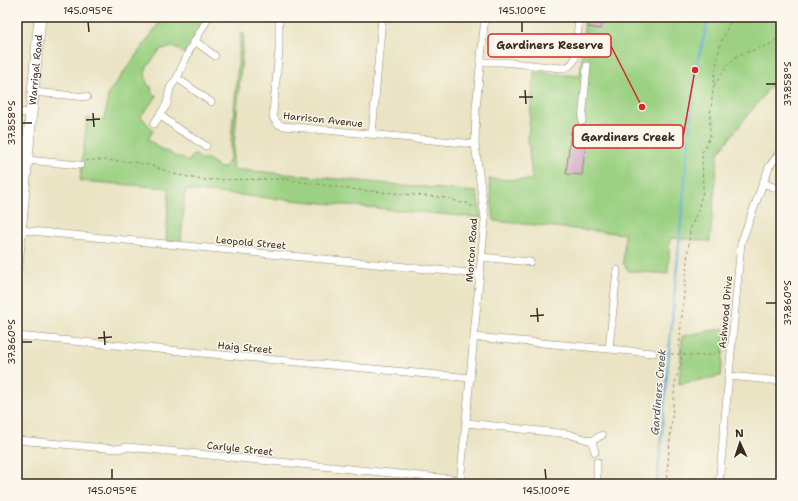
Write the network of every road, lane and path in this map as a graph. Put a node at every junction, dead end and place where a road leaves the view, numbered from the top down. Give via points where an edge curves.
1 (40, 17) edge
2 (207, 17) edge
3 (279, 17) edge
4 (382, 17) edge
5 (485, 17) edge
6 (579, 17) edge
7 (734, 17) edge
8 (781, 35) edge
9 (195, 41) junction
10 (215, 56) dead end
11 (481, 60) junction
12 (587, 66) dead end
13 (177, 78) junction
14 (714, 86) junction
15 (33, 92) junction
16 (87, 97) dead end
17 (211, 102) dead end
18 (17, 112) edge
19 (31, 113) junction
20 (160, 115) junction
21 (582, 121) dead end
22 (154, 124) dead end
23 (372, 134) junction
24 (475, 144) junction
25 (206, 146) dead end
26 (781, 151) edge
27 (27, 160) junction
28 (80, 164) joint
29 (763, 183) junction
30 (781, 190) edge
31 (20, 208) edge
32 (484, 208) junction
33 (20, 230) junction
34 (482, 257) junction
35 (530, 262) dead end
36 (17, 266) edge
37 (617, 270) dead end
38 (480, 274) junction
39 (17, 336) edge
40 (474, 337) junction
41 (609, 349) junction
42 (731, 350) junction
43 (653, 353) dead end
44 (663, 353) dead end
45 (681, 354) junction
46 (729, 376) junction
47 (471, 378) junction
48 (781, 381) edge
49 (467, 423) junction
50 (602, 435) dead end
51 (17, 440) edge
52 (592, 441) junction
53 (595, 452) dead end
54 (597, 462) dead end
55 (461, 482) edge
56 (597, 484) edge
57 (666, 484) edge
58 (719, 484) edge

1 - 15 highway, Warrigal Road
2 - 9 street
3 - 23 street, Harrison Avenue via 274,120 283,126
4 - 23 street
5 - 11 street, Morton Road
6 - 11 street via 575,56 570,65 561,68
7 - 14 path via 720,45
8 - 14 path via 769,45 738,55 729,63
9 - 10 street
9 - 13 street
11 - 24 street, Morton Road
12 - 21 street
13 - 17 street
13 - 20 street via 170,88 167,104
14 - 45 path via 710,137 702,153 703,191 690,230 679,347
15 - 16 street
15 - 19 highway, Warrigal Road
18 - 19 street
19 - 27 highway, Warrigal Road
20 - 22 street
20 - 25 street
23 - 24 street, Harrison Avenue
24 - 32 street, Morton Road
26 - 29 street, Ashwood Drive via 769,167
27 - 28 street
27 - 31 highway, Warrigal Road
28 - 32 path via 89,160 133,162 202,180 284,180 448,198
29 - 30 street
29 - 42 street, Ashwood Drive via 741,243
31 - 33 highway, Warrigal Road
32 - 34 street, Morton Road
33 - 36 highway, Warrigal Road
33 - 38 street, Leopold Street
34 - 35 street
34 - 38 street, Morton Road
37 - 41 street
38 - 40 street, Morton Road
39 - 47 street, Haig Street
40 - 41 street
40 - 47 street, Morton Road
41 - 43 street
42 - 45 path via 704,356
42 - 46 street, Ashwood Drive
44 - 45 path
45 - 57 path via 682,362 675,384
46 - 48 street
46 - 58 street, Ashwood Drive
47 - 49 street, Morton Road
49 - 52 street via 568,434
49 - 55 street, Morton Road
50 - 52 street
51 - 55 street, Carlyle Street via 116,449 128,447
52 - 53 street
54 - 56 street

